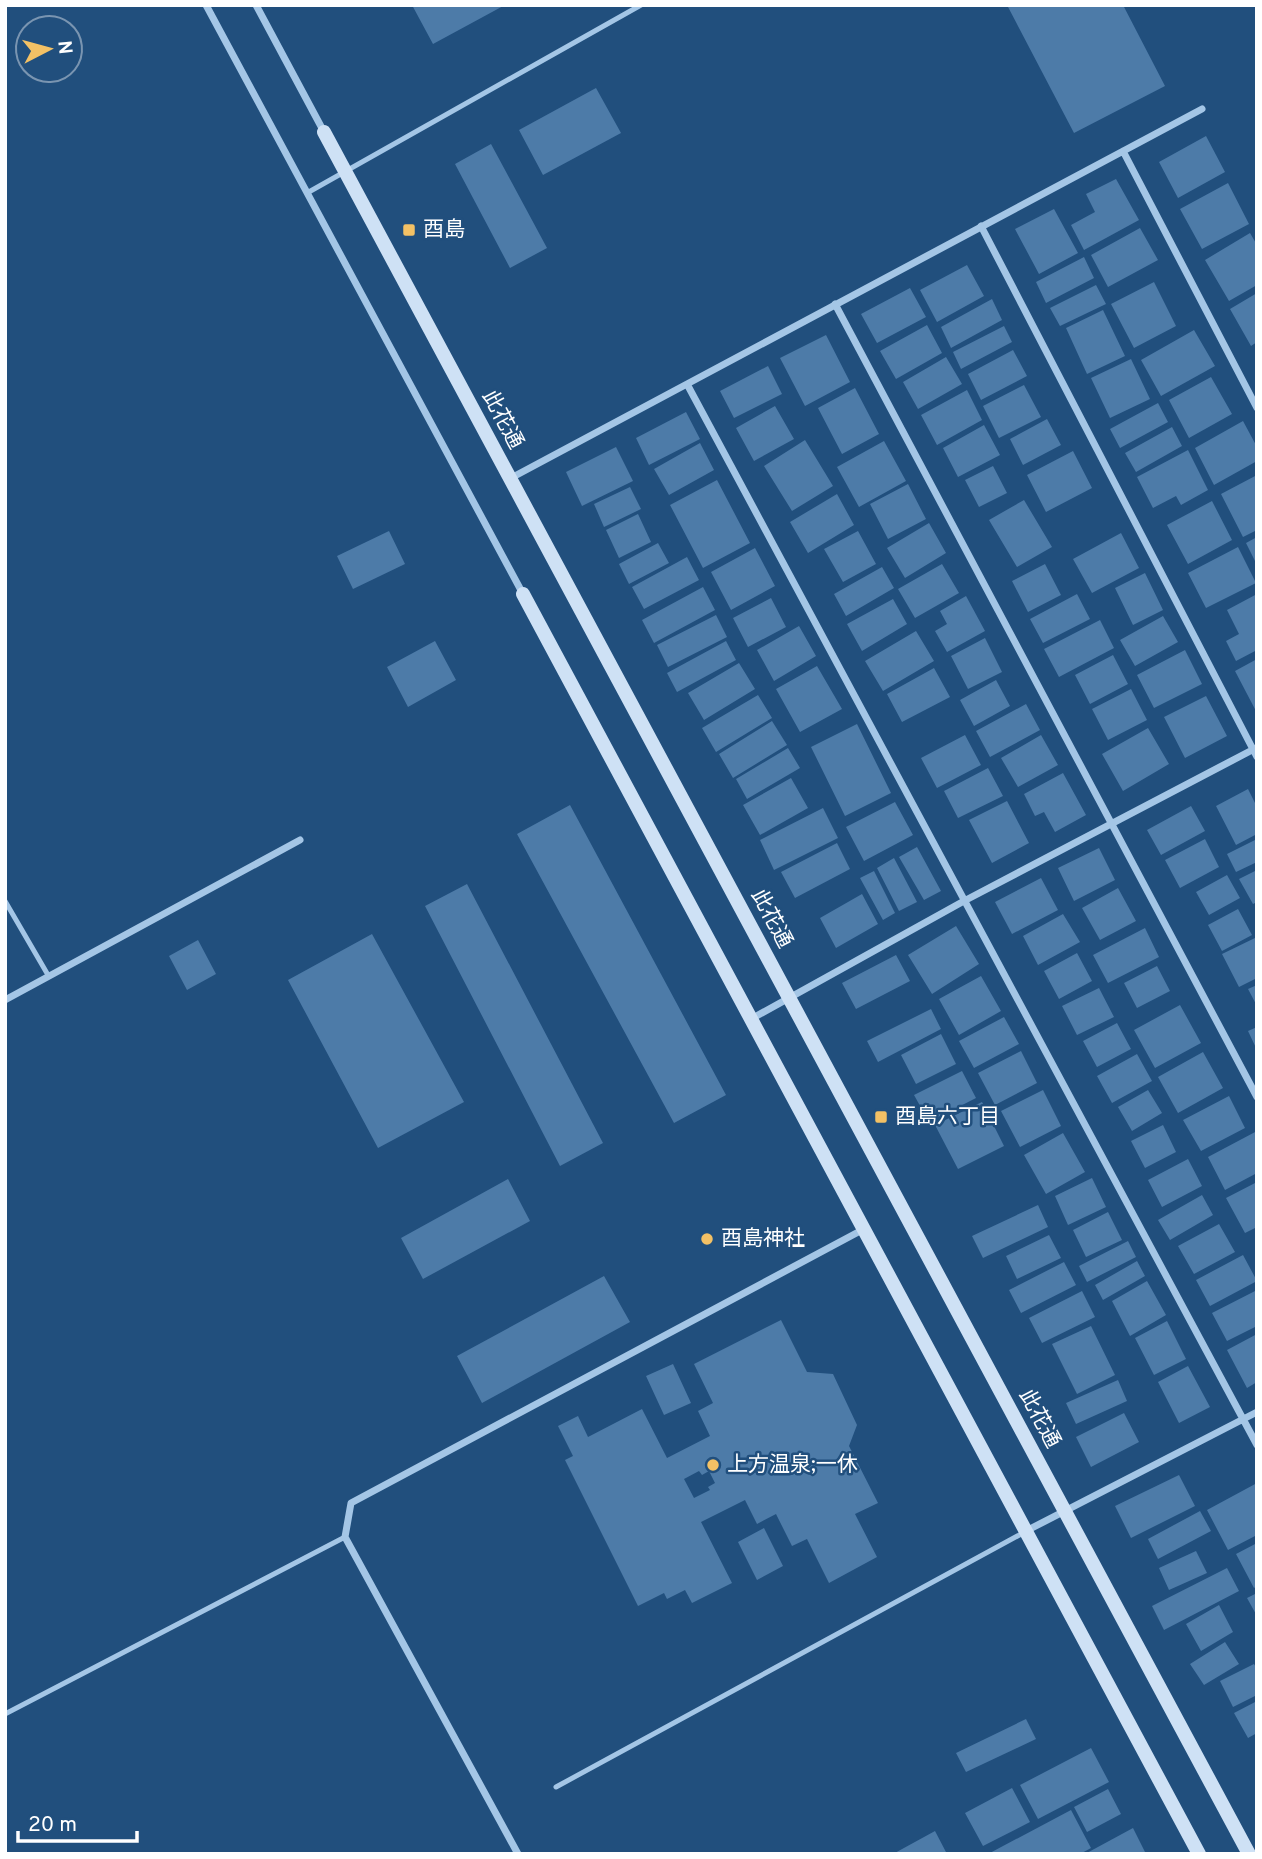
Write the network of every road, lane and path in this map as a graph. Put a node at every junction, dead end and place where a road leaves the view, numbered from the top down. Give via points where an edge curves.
1 (206, 5) edge
2 (256, 5) edge
3 (641, 5) edge
4 (1202, 109) dead end
5 (324, 132) joint
6 (1123, 151) junction
7 (345, 172) junction
8 (307, 193) junction
9 (981, 226) junction
10 (835, 304) junction
11 (687, 384) junction
12 (1257, 408) edge
13 (510, 478) junction
14 (523, 594) joint
15 (1255, 752) edge
16 (1112, 825) junction
17 (300, 840) dead end
18 (5, 901) edge
19 (964, 901) junction
20 (48, 975) junction
21 (790, 998) junction
22 (5, 1000) edge
23 (751, 1019) junction
24 (1257, 1097) edge
25 (864, 1229) junction
26 (1257, 1412) edge
27 (1243, 1419) junction
28 (1257, 1445) edge
29 (1064, 1510) junction
30 (1026, 1531) junction
31 (345, 1537) junction
32 (5, 1714) edge
33 (556, 1787) dead end
34 (518, 1854) edge
35 (1199, 1854) edge
36 (1249, 1854) edge

1 - 8 street
2 - 5 street, 此花通
3 - 7 lane
4 - 6 street
5 - 7 street, 此花通
6 - 9 street
6 - 12 street
7 - 8 lane
7 - 13 street, 此花通
8 - 14 street
9 - 10 street
9 - 15 street
10 - 11 street
10 - 16 street
11 - 13 street
11 - 19 street
13 - 21 street, 此花通
14 - 23 street
15 - 16 street
16 - 19 street
16 - 24 street
17 - 20 street
18 - 20 lane
19 - 21 street
19 - 27 street
20 - 22 street
21 - 23 street
21 - 29 street, 此花通
23 - 25 street
25 - 30 street
25 - 31 street via 351,1503
26 - 27 street
27 - 28 street
27 - 29 street
29 - 30 street
29 - 36 street, 此花通
30 - 33 lane
30 - 35 street
31 - 32 lane
31 - 34 street

